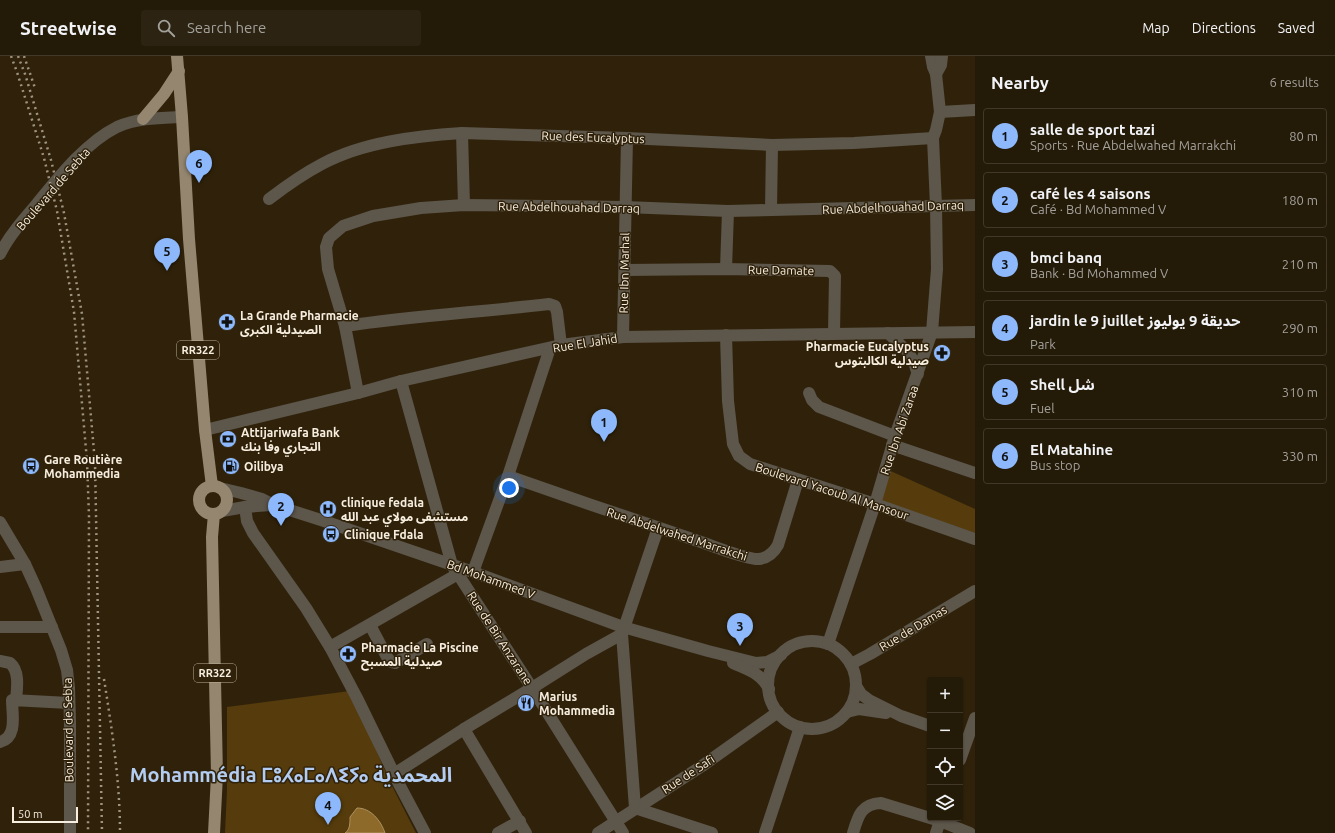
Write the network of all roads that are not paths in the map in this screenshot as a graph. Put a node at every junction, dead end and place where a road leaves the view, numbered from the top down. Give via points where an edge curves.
1 (178, 56) edge
2 (931, 56) edge
3 (942, 56) edge
4 (179, 71) junction
5 (936, 74) junction
6 (975, 110) edge
7 (940, 112) junction
8 (182, 117) junction
9 (143, 120) junction
10 (462, 134) junction
11 (627, 138) junction
12 (933, 138) junction
13 (772, 145) junction
14 (269, 199) dead end
15 (464, 205) junction
16 (975, 205) edge
17 (936, 206) junction
18 (625, 207) junction
19 (771, 210) junction
20 (728, 211) junction
21 (0, 254) edge
22 (726, 269) junction
23 (625, 270) junction
24 (344, 326) junction
25 (932, 332) junction
26 (975, 332) edge
27 (834, 333) junction
28 (888, 333) junction
29 (726, 335) junction
30 (623, 337) junction
31 (555, 347) junction
32 (918, 374) junction
33 (401, 381) junction
34 (358, 393) junction
35 (809, 393) dead end
36 (205, 430) junction
37 (893, 441) junction
38 (975, 473) edge
39 (508, 476) junction
40 (798, 480) junction
41 (216, 487) junction
42 (875, 504) junction
43 (274, 505) junction
44 (245, 507) junction
45 (218, 512) junction
46 (0, 522) edge
47 (658, 528) junction
48 (975, 539) edge
49 (25, 564) junction
50 (0, 567) edge
51 (455, 570) junction
52 (473, 572) junction
53 (975, 591) edge
54 (370, 624) junction
55 (0, 627) edge
56 (52, 627) junction
57 (622, 630) junction
58 (427, 644) dead end
59 (828, 644) junction
60 (330, 647) junction
61 (708, 651) junction
62 (781, 655) junction
63 (0, 661) edge
64 (851, 664) junction
65 (856, 686) junction
66 (532, 688) junction
67 (769, 689) junction
68 (9, 700) edge
69 (69, 704) junction
70 (778, 712) junction
71 (847, 712) junction
72 (901, 716) junction
73 (975, 718) edge
74 (927, 725) edge
75 (800, 727) junction
76 (464, 728) junction
77 (967, 739) edge
78 (0, 742) edge
79 (963, 751) edge
80 (394, 774) junction
81 (634, 808) junction
82 (927, 816) edge
83 (520, 821) junction
84 (616, 821) junction
85 (940, 821) edge
86 (942, 821) edge
87 (70, 833) edge
88 (214, 833) edge
89 (425, 833) edge
90 (498, 833) edge
91 (526, 833) edge
92 (598, 833) edge
93 (623, 833) edge
94 (712, 833) edge
95 (765, 833) edge
96 (853, 833) edge
97 (936, 833) edge
98 (970, 833) edge

1 - 4 main road, RR322
2 - 5 street
3 - 5 street
4 - 8 main road, RR322
4 - 9 main road
5 - 7 street, Rue Ibn Abi Zaraa
6 - 7 street
7 - 12 street, Rue Ibn Abi Zaraa
8 - 9 street, Boulevard de Sebta
8 - 36 main road, RR322 via 189,240
9 - 21 street, Boulevard de Sebta via 117,127 92,144 47,192
10 - 11 street, Rue des Eucalyptus
10 - 14 street, Rue des Eucalyptus via 417,137 352,152 322,164
10 - 15 street
11 - 13 street, Rue des Eucalyptus
11 - 18 street, Rue Ibn Marhal
12 - 13 street, Rue des Eucalyptus
12 - 17 street, Rue Ibn Abi Zaraa
13 - 19 street
15 - 18 street, Rue Abdelhouahad Darraq
15 - 24 street, Rue Abdelhouahad Darraq via 421,208 373,216 343,226 334,233 327,243 326,256
16 - 17 street, Rue Abdelhouahad Darraq
17 - 19 street, Rue Abdelhouahad Darraq
17 - 25 street, Rue Ibn Abi Zaraa via 937,269
18 - 20 street, Rue Abdelhouahad Darraq
18 - 23 street, Rue Ibn Marhal
19 - 20 street, Rue Abdelhouahad Darraq
20 - 22 street
22 - 23 street
22 - 27 street, Rue Damate via 830,271 836,276
23 - 30 street, Rue Ibn Marhal
24 - 31 street via 549,304 555,306 557,312
24 - 34 street, Rue Abdelhouahad Darraq
25 - 26 street, Rue El Jahid
25 - 28 street, Rue El Jahid
25 - 32 street, Rue Ibn Abi Zaraa
27 - 28 street, Rue El Jahid
27 - 29 street, Rue El Jahid
28 - 32 street via 909,355
29 - 30 street, Rue El Jahid
29 - 40 street, Boulevard Yacoub Al Mansour via 728,401 733,444 737,453 750,464
30 - 31 street, Rue El Jahid
31 - 33 street, Rue El Jahid
31 - 39 street
32 - 37 street, Rue Ibn Abi Zaraa
33 - 34 street, Rue El Jahid
33 - 51 street, Rue de Bir Anzarane
34 - 36 street, Rue El Jahid
35 - 37 street via 819,406
36 - 41 main road, RR322
37 - 38 street
37 - 42 street, Rue Ibn Abi Zaraa
39 - 47 street, Rue Abdelwahed Marrakchi
39 - 52 street
40 - 42 street, Boulevard Yacoub Al Mansour
40 - 47 street, Rue Abdelwahed Marrakchi via 778,545 772,553 760,559
41 - 43 street, Bd Mohammed V via 252,496
41 - 45 main road, RR322 via 227,499 226,504
41 - 45 main road via 204,490 200,504 205,511
42 - 48 street, Boulevard Yacoub Al Mansour
42 - 59 street, Rue Ibn Abi Zaraa
43 - 44 street, Bd Mohammed V
43 - 51 street, Bd Mohammed V via 324,520
44 - 45 street, Bd Mohammed V
44 - 60 street via 247,521 253,532
45 - 88 main road, RR322 via 212,537 217,775
46 - 49 street, Boulevard de Sebta
47 - 57 street
49 - 50 street
49 - 56 street, Boulevard de Sebta
51 - 52 street, Bd Mohammed V
51 - 54 street
51 - 66 street, Rue de Bir Anzarane
52 - 57 street, Bd Mohammed V
53 - 64 street, Rue de Damas
54 - 58 street via 391,662 395,663
54 - 60 street
55 - 56 street
56 - 69 street, Boulevard de Sebta via 67,670
57 - 61 street, Bd Mohammed V
57 - 66 street
57 - 81 street
59 - 62 street via 816,641 803,642
59 - 64 street via 841,652
60 - 80 street
61 - 62 street, Bd Mohammed V via 762,663
61 - 67 street, Bd Mohammed V via 758,675
62 - 67 street via 773,665
63 - 68 street via 10,663 15,669 17,678
64 - 65 street
65 - 71 street via 855,696
65 - 72 street via 864,697
66 - 76 street
66 - 84 street, Rue de Bir Anzarane
67 - 70 street
68 - 69 street
68 - 78 street via 12,729 7,738
69 - 87 street, Boulevard de Sebta
70 - 75 street
70 - 81 street, Rue de Safi via 702,766
71 - 72 street via 859,709
71 - 75 street via 830,725 810,729
72 - 74 street
73 - 77 street
75 - 95 street
76 - 80 street
76 - 83 street
77 - 79 street
80 - 89 street
81 - 84 street, Rue de Safi
81 - 94 street
82 - 96 street via 877,803 868,806 858,816
83 - 90 street
83 - 91 street
84 - 92 street, Rue de Safi
84 - 93 street, Rue de Bir Anzarane
85 - 97 street
86 - 98 street

